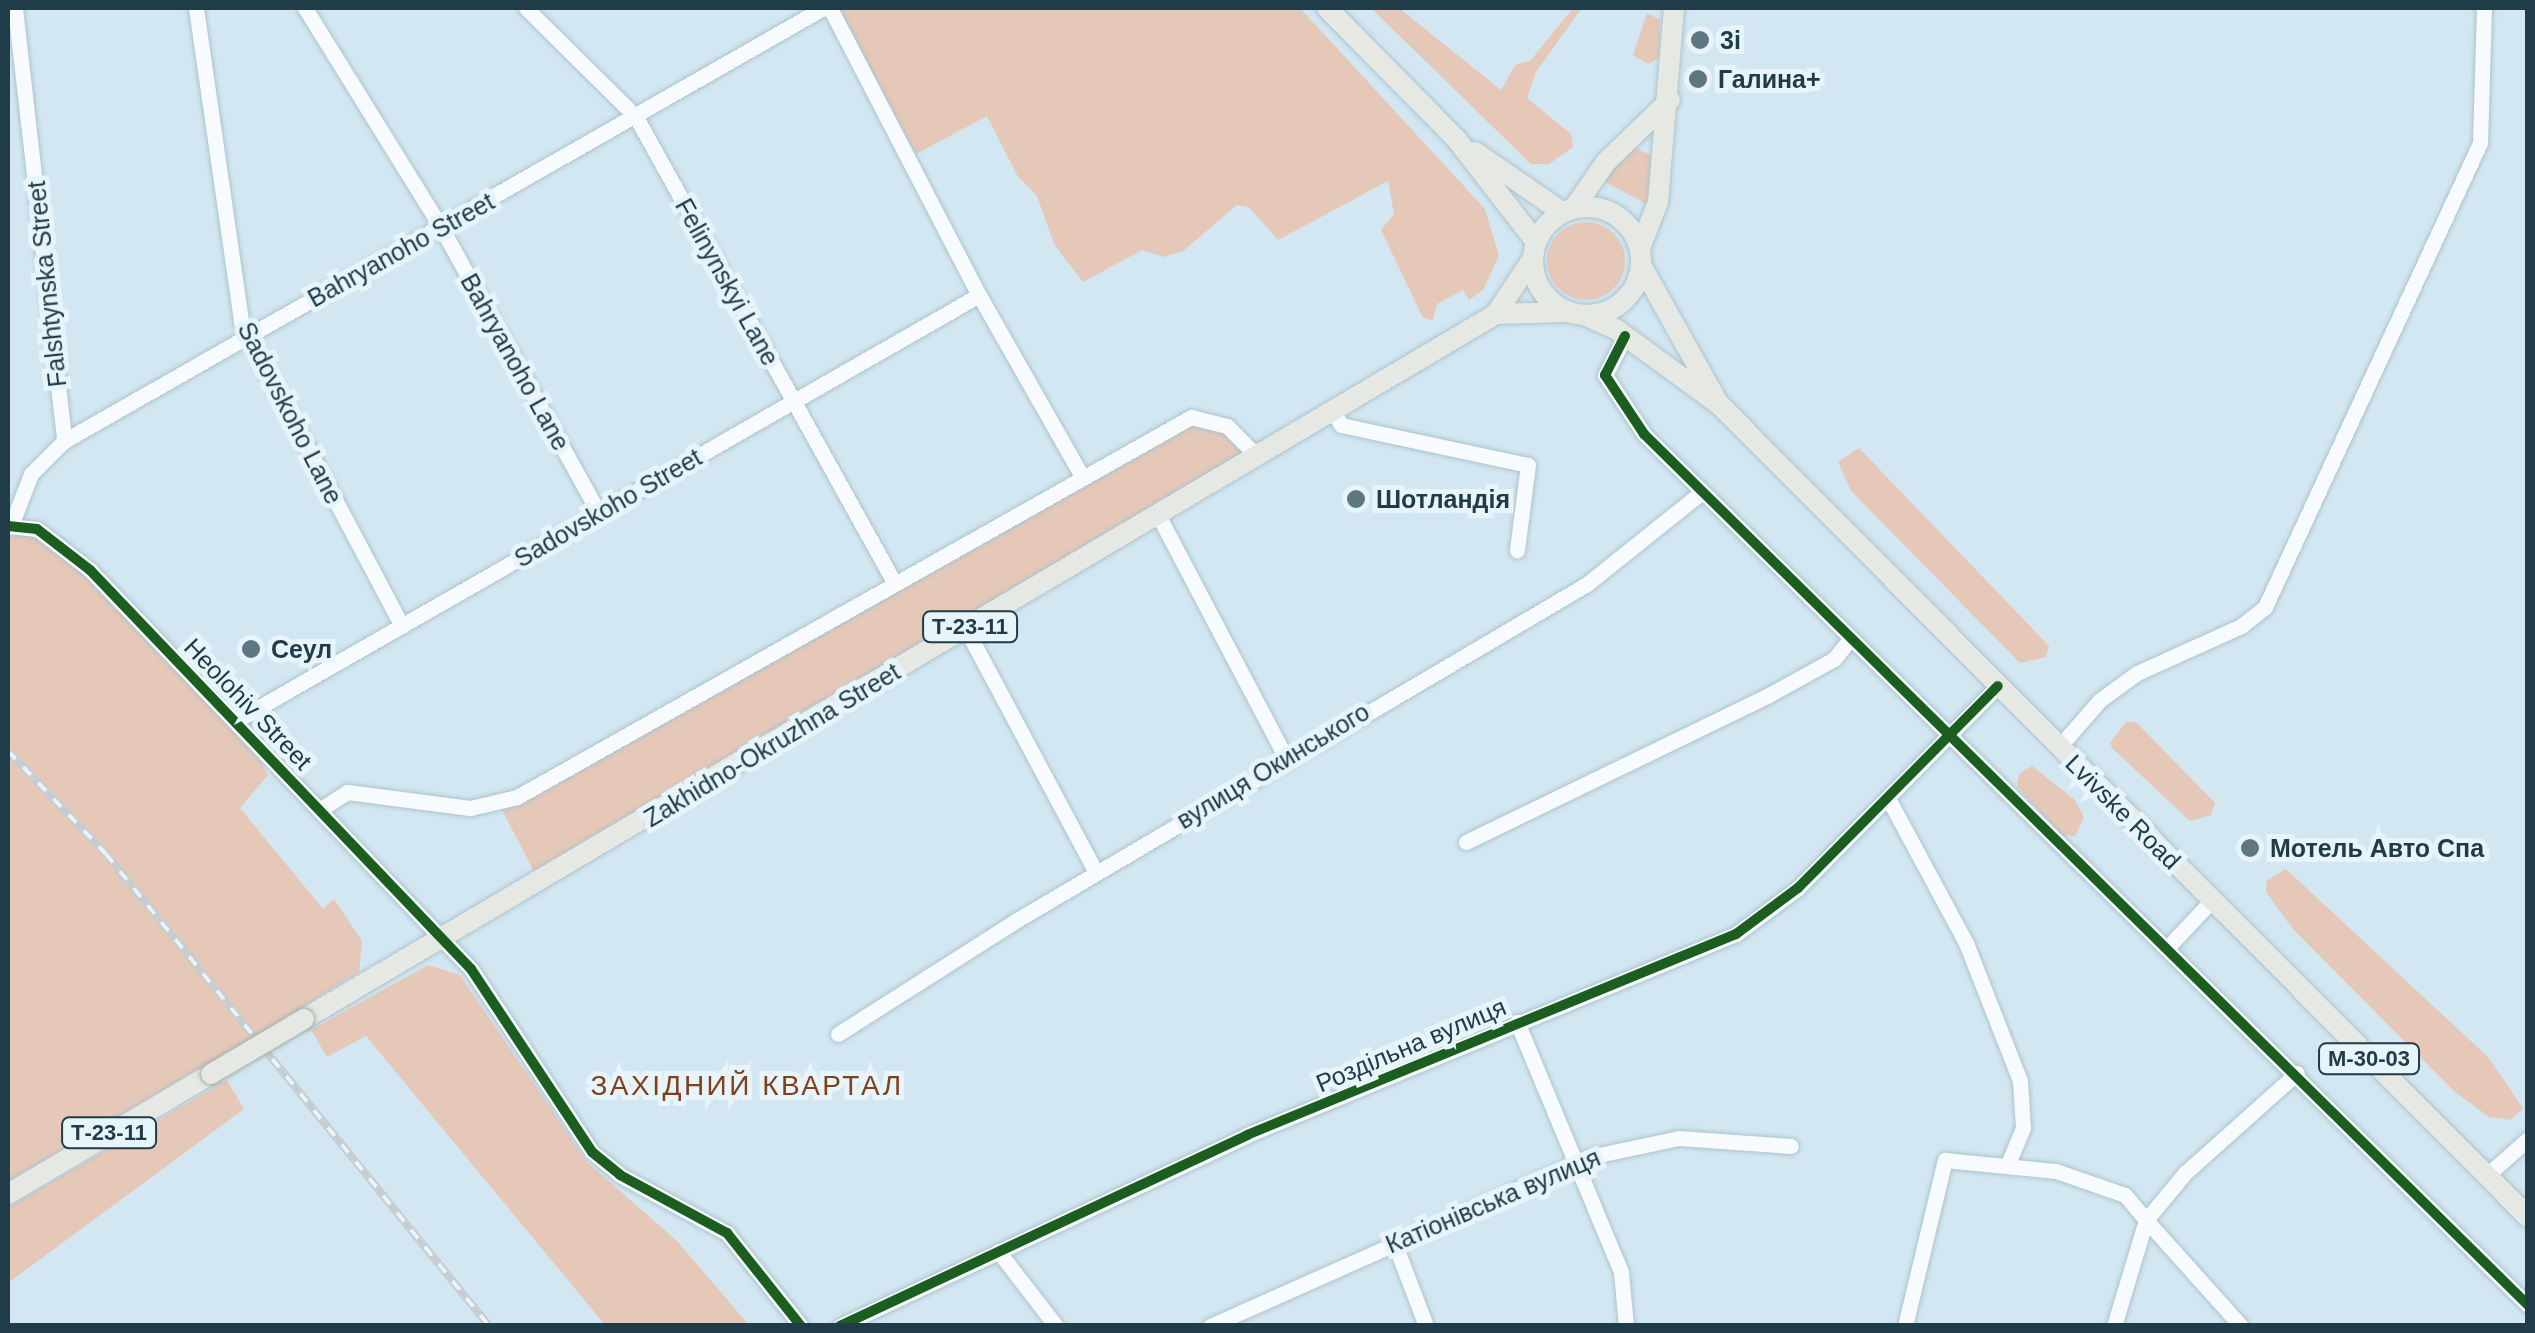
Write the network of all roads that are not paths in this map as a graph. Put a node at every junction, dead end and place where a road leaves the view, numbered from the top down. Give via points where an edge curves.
1 (15, 8) edge
2 (196, 8) edge
3 (305, 8) edge
4 (526, 8) edge
5 (826, 8) edge
6 (1327, 8) edge
7 (1674, 8) edge
8 (2484, 8) edge
9 (1670, 100) junction
10 (636, 116) junction
11 (1457, 140) junction
12 (1568, 210) junction
13 (442, 229) junction
14 (1535, 250) junction
15 (1641, 257) junction
16 (979, 296) junction
17 (1576, 313) junction
18 (1496, 314) junction
19 (1625, 336) junction
20 (246, 337) junction
21 (792, 402) junction
22 (1720, 406) junction
23 (1333, 411) junction
24 (64, 441) junction
25 (1258, 456) junction
26 (1082, 476) junction
27 (1702, 492) junction
28 (599, 513) junction
29 (1158, 515) junction
30 (10, 524) edge
31 (1517, 550) dead end
32 (894, 582) junction
33 (402, 626) junction
34 (966, 629) junction
35 (1850, 638) junction
36 (1998, 686) junction
37 (238, 720) junction
38 (1950, 734) junction
39 (2059, 747) junction
40 (1286, 758) junction
41 (1888, 800) junction
42 (321, 809) junction
43 (1466, 842) dead end
44 (1096, 872) junction
45 (2212, 900) junction
46 (444, 940) junction
47 (2168, 947) junction
48 (1517, 1022) junction
49 (838, 1034) dead end
50 (2296, 1073) junction
51 (2528, 1139) edge
52 (1792, 1146) dead end
53 (1578, 1161) junction
54 (2007, 1166) junction
55 (2486, 1176) junction
56 (8, 1194) edge
57 (2528, 1217) edge
58 (2146, 1220) junction
59 (1394, 1242) junction
60 (998, 1251) junction
61 (2528, 1305) edge
62 (801, 1326) edge
63 (840, 1326) edge
64 (1056, 1326) edge
65 (1210, 1326) edge
66 (1426, 1326) edge
67 (1626, 1326) edge
68 (1905, 1326) edge
69 (2114, 1326) edge
70 (2241, 1326) edge

1 - 24 street, Falshtynska Street
2 - 20 street, Sadovskoho Lane
3 - 13 street, Bahryanoho Lane
4 - 10 street, Felinynskyi Lane
5 - 10 street, Bahryanoho Street
5 - 16 street
6 - 11 main road
7 - 9 main road, Т-23-11
8 - 39 street via 2480,143 2265,607 2241,626 2136,673 2100,700
9 - 12 main road, Т-23-11
9 - 15 main road, Т-23-11 via 1658,202
10 - 13 street, Bahryanoho Street
10 - 21 street, Felinynskyi Lane
11 - 12 main road
11 - 14 main road
12 - 14 main road, Т-23-11
12 - 15 main road via 1608,211 1622,220
13 - 20 street, Bahryanoho Street
13 - 28 street, Bahryanoho Lane
14 - 17 main road via 1542,290
14 - 18 main road, Zakhidno-Okruzhna Street / Т-23-11
15 - 17 main road, Т-23-11 via 1638,282 1616,307
15 - 22 main road, Lvivske Road
16 - 21 street, Sadovskoho Street
16 - 26 street
17 - 18 main road, Zakhidno-Okruzhna Street / Т-23-11
17 - 19 main road, Lvivske Road
18 - 23 main road, Zakhidno-Okruzhna Street / Т-23-11
19 - 22 main road, Lvivske Road
19 - 27 street via 1606,375 1610,391
20 - 24 street, Bahryanoho Street
20 - 33 street, Sadovskoho Lane
21 - 28 street, Sadovskoho Street
21 - 32 street, Felinynskyi Lane
22 - 36 main road, Lvivske Road
23 - 25 main road, Zakhidno-Okruzhna Street / Т-23-11
23 - 31 street via 1342,425 1528,465
24 - 30 street, Bahryanoho Street via 31,474
25 - 26 street via 1227,426 1191,417
25 - 29 main road, Zakhidno-Okruzhna Street / Т-23-11
26 - 32 street
27 - 35 street
27 - 40 street, вулиця Окинського via 1587,584
28 - 33 street, Sadovskoho Street
29 - 34 main road, Zakhidno-Okruzhna Street / Т-23-11
29 - 40 street
30 - 37 street, Heolohiv Street via 37,529 90,570
32 - 42 street via 501,804 470,808 347,792
33 - 37 street, Sadovskoho Street
34 - 44 street
34 - 46 main road, Zakhidno-Okruzhna Street / Т-23-11
35 - 38 street
35 - 43 street via 1834,658 1768,696
36 - 38 street, Роздільна вулиця
36 - 39 main road, Lvivske Road
37 - 42 street, Heolohiv Street
38 - 41 street, Роздільна вулиця
38 - 47 street
39 - 45 main road, Lvivske Road / М-30-03
40 - 44 street, вулиця Окинського
41 - 48 street, Роздільна вулиця via 1798,888 1736,934
41 - 54 street via 1966,942 2020,1082 2023,1128
42 - 46 street, Heolohiv Street
44 - 49 street, вулиця Окинського
45 - 47 street
45 - 55 main road, Lvivske Road / М-30-03
46 - 56 main road, Zakhidno-Okruzhna Street / Т-23-11, bridge
46 - 62 street, Heolohiv Street via 471,968 592,1152 620,1175 728,1233
47 - 50 street
48 - 53 street
48 - 60 street, Роздільна вулиця via 1246,1135
50 - 58 street via 2186,1173
50 - 61 street
51 - 55 street
52 - 53 street, Катіонівська вулиця via 1679,1138
53 - 59 street, Катіонівська вулиця
53 - 67 street via 1621,1272
54 - 58 street via 2106,1184
54 - 68 street via 1946,1160
55 - 57 main road, Lvivske Road / М-30-03
58 - 69 street
58 - 70 street
59 - 65 street, Катіонівська вулиця
59 - 66 street
60 - 63 street, Роздільна вулиця
60 - 64 street

